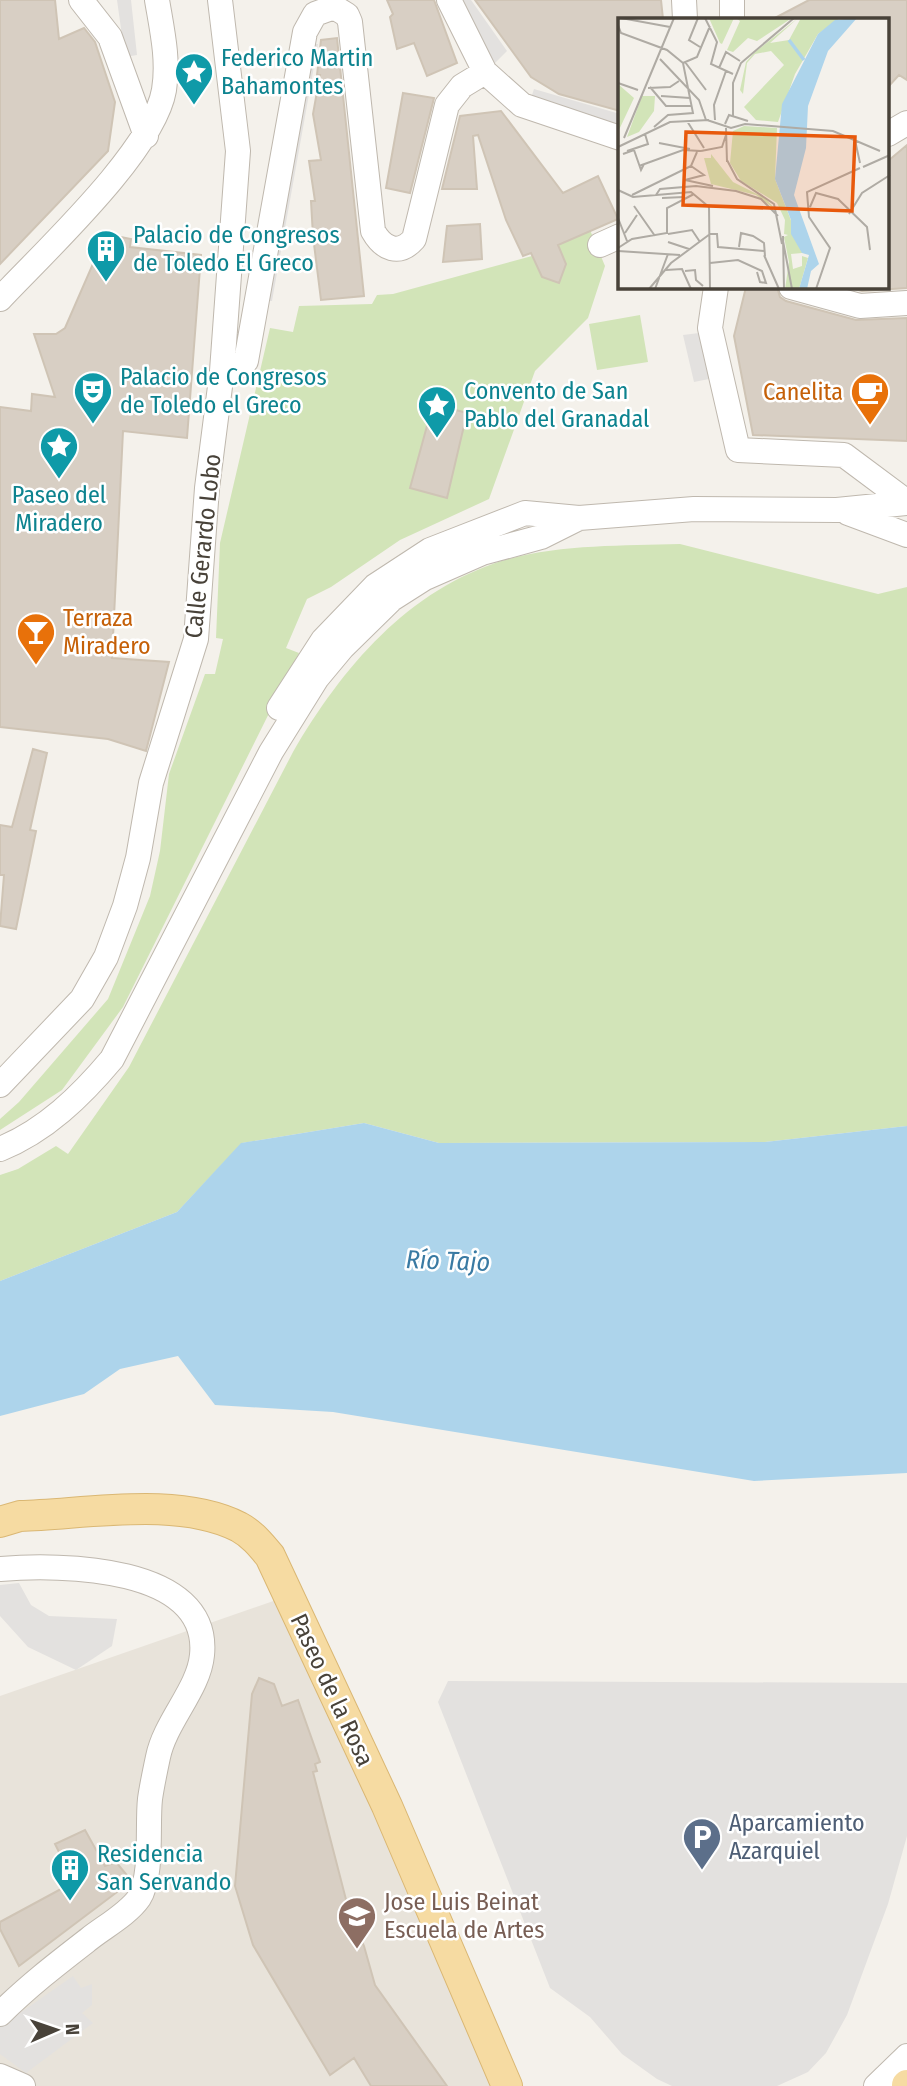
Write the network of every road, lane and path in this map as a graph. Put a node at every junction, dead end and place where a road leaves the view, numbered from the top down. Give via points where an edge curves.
1 (158, 0) edge
2 (220, 0) edge
3 (449, 0) edge
4 (684, 0) edge
5 (732, 0) edge
6 (93, 6) edge
7 (685, 18) edge
8 (732, 18) edge
9 (485, 72) junction
10 (907, 123) edge
11 (890, 133) edge
12 (146, 136) junction
13 (618, 137) edge
14 (716, 289) edge
15 (798, 289) edge
16 (0, 299) edge
17 (907, 303) edge
18 (222, 371) junction
19 (907, 502) edge
20 (837, 510) junction
21 (579, 518) junction
22 (907, 535) edge
23 (216, 853) junction
24 (0, 1085) edge
25 (0, 1149) edge
26 (0, 1522) edge
27 (0, 1569) edge
28 (0, 2014) edge
29 (907, 2056) edge
30 (507, 2086) edge
31 (876, 2086) edge

1 - 12 street via 167,67 164,93
2 - 18 street, Calle Gerardo Lobo via 238,151
3 - 9 street
4 - 7 street
5 - 8 street
6 - 12 street via 110,37
9 - 13 street via 522,105
9 - 18 street via 462,86 447,105 414,239 406,248 385,247 373,231 350,22 334,7 315,14 305,32 246,361
10 - 11 street
12 - 16 street
14 - 19 street via 710,328 738,450 844,455
15 - 17 street via 860,306
18 - 24 street, Calle Gerardo Lobo via 207,488 196,639 151,783 125,906 106,957 82,999
19 - 20 street
20 - 21 street via 694,509
20 - 22 street
21 - 23 street via 541,537 451,564 384,607 317,678
21 - 23 street via 525,513 430,550 352,608 315,650 277,711 229,810
23 - 25 street via 112,1059 51,1120
26 - 30 main road, Paseo de la Rosa via 20,1516 162,1509 218,1519 256,1540 270,1556 387,1807
27 - 28 street via 47,1565 90,1570 167,1589 190,1608 202,1631 198,1667 160,1747 139,1898
29 - 31 street

